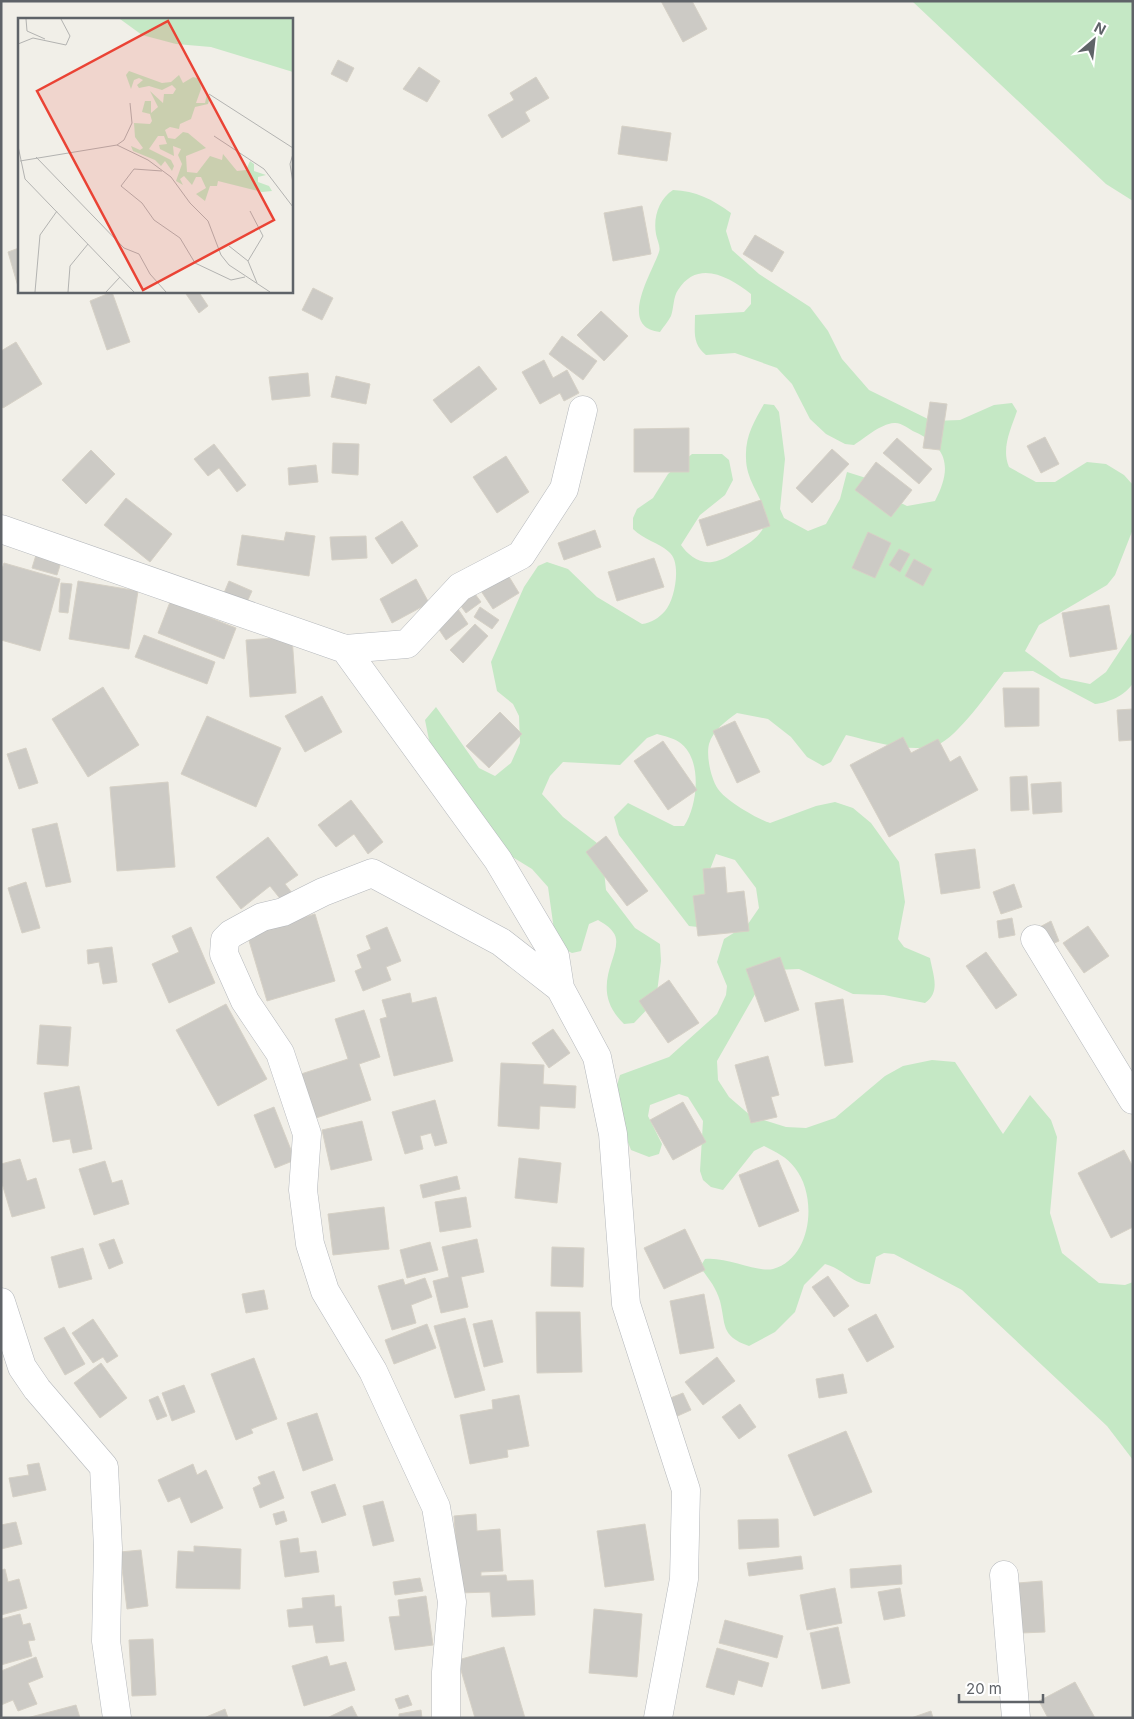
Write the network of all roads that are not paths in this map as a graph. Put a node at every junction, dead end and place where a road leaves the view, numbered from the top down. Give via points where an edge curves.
1 (583, 410) dead end
2 (1, 529) edge
3 (346, 649) junction
4 (1035, 939) dead end
5 (560, 988) junction
6 (1133, 1100) edge
7 (1, 1302) edge
8 (1004, 1575) dead end
9 (117, 1718) edge
10 (446, 1718) edge
11 (658, 1718) edge
12 (1016, 1718) edge

1 - 3 street via 564,489 522,555 460,588 407,644
2 - 3 street
3 - 5 street via 498,860 555,956
4 - 6 street
5 - 10 street via 501,942 372,873 283,912 262,917 225,940 224,954 245,1001 280,1053 307,1134 303,1190 310,1244 325,1291 373,1372 436,1507 452,1602
5 - 11 street via 597,1058 612,1134 626,1304 686,1490 684,1579
7 - 9 street via 22,1367 104,1467 108,1548 106,1641
8 - 12 street

